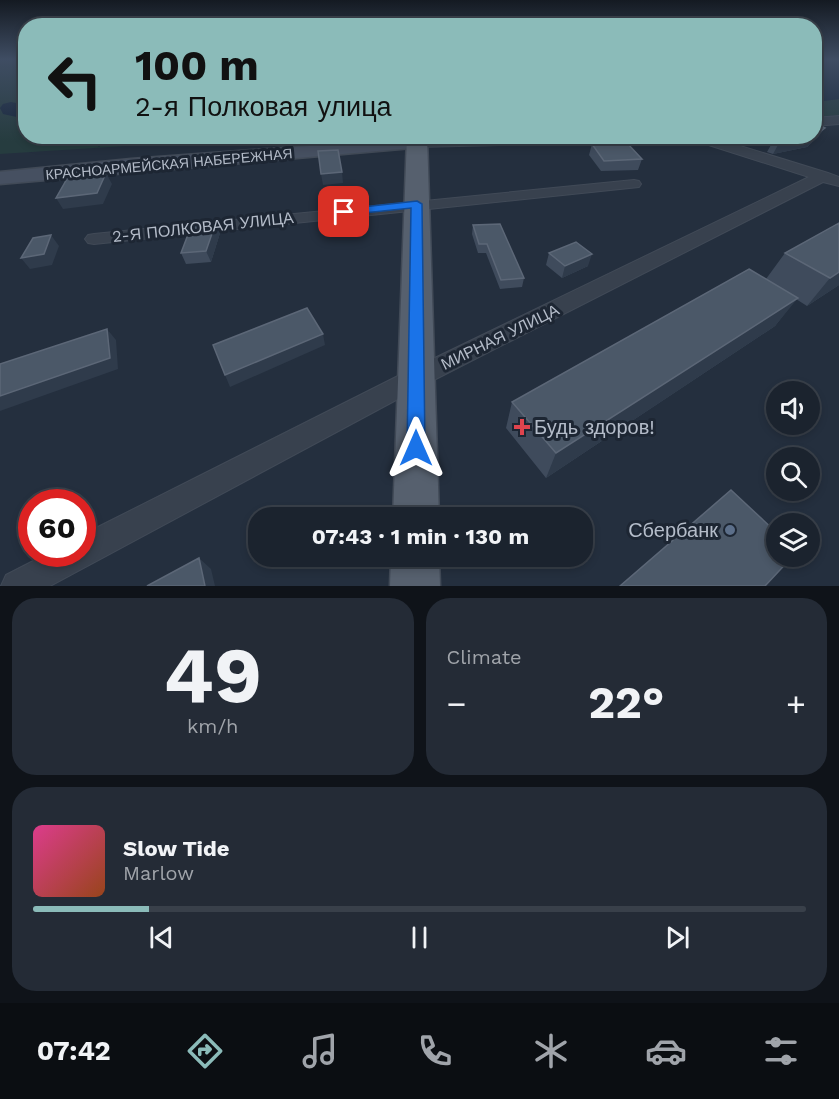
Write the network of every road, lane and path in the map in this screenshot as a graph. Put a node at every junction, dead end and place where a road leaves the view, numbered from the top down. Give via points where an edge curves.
1 (839, 120) edge
2 (822, 122) edge
3 (371, 144) edge
4 (417, 144) edge
5 (722, 144) edge
6 (0, 178) edge
7 (831, 179) edge
8 (634, 184) dead end
9 (417, 204) junction
10 (94, 239) dead end
11 (416, 378) junction
12 (416, 507) edge
13 (96, 545) edge
14 (54, 567) edge
15 (416, 567) edge
16 (17, 586) edge
17 (415, 586) edge

1 - 2 street
3 - 6 main road, КРАСНОАРМЕЙСКАЯ НАБЕРЕЖНАЯ
4 - 9 main road
5 - 7 street, КРАСНОАРМЕЙСКАЯ НАБЕРЕЖНАЯ
7 - 11 street, МИРНАЯ УЛИЦА
8 - 9 street, 2-Я ПОЛКОВАЯ УЛИЦА
9 - 10 street, 2-Я ПОЛКОВАЯ УЛИЦА
9 - 11 main road
11 - 12 main road
11 - 13 street, МИРНАЯ УЛИЦА
14 - 16 street, МИРНАЯ УЛИЦА
15 - 17 main road

